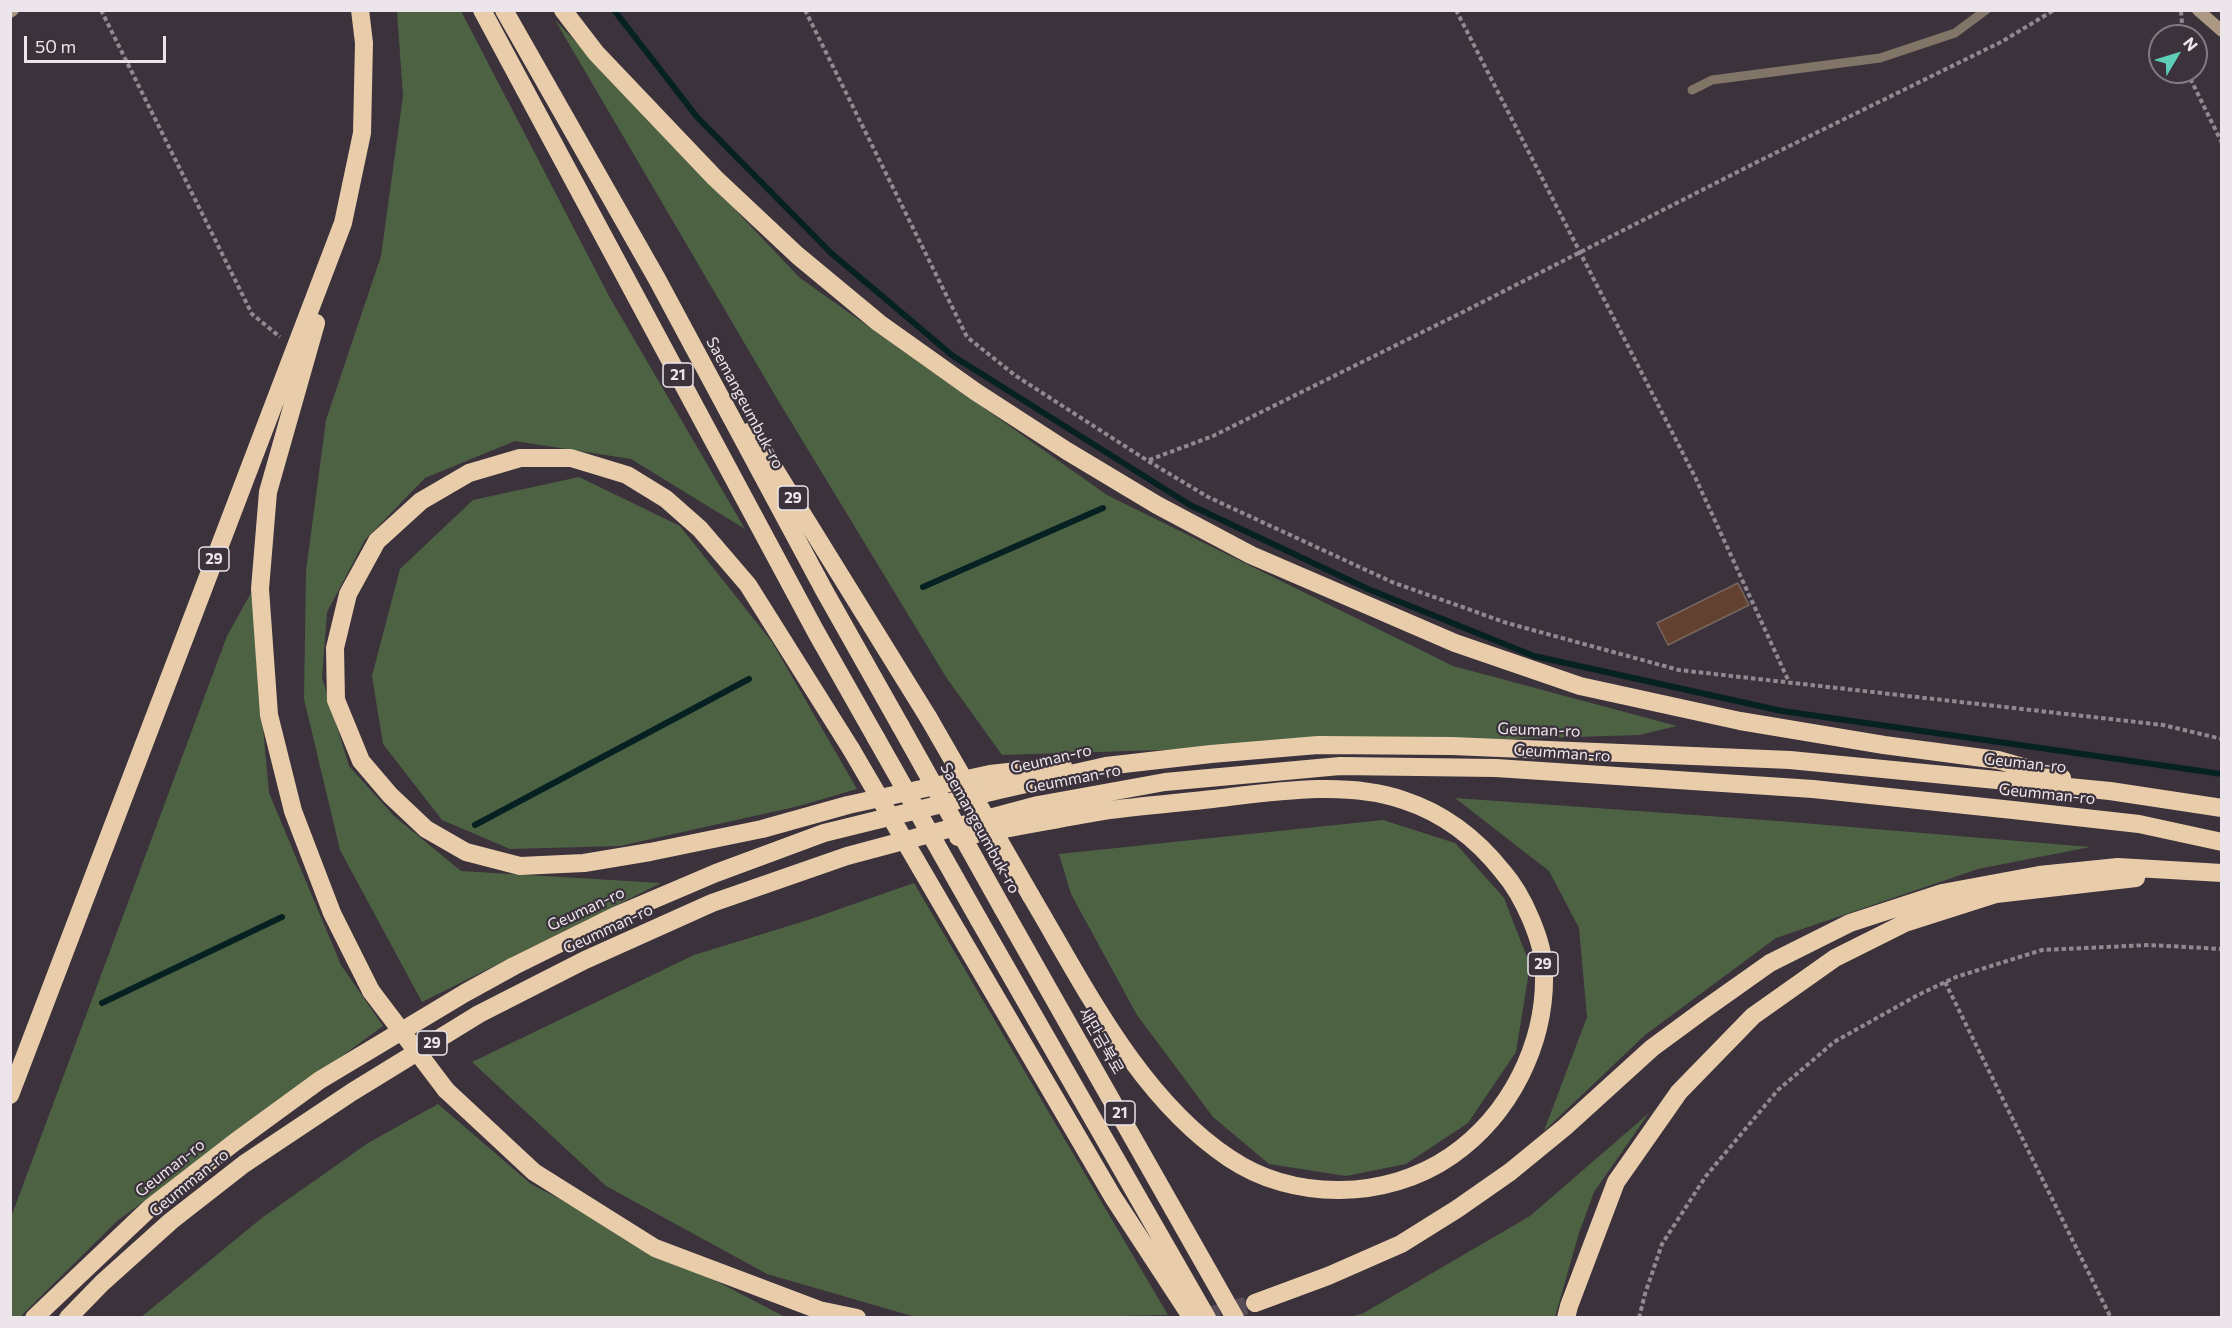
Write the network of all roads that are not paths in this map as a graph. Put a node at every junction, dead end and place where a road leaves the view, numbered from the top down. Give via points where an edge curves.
1 (360, 10) edge
2 (482, 10) edge
3 (504, 10) edge
4 (563, 10) edge
5 (1986, 10) edge
6 (2199, 10) edge
7 (2222, 31) edge
8 (1692, 90) dead end
9 (343, 223) junction
10 (657, 279) junction
11 (1211, 754) junction
12 (2110, 791) junction
13 (2222, 808) edge
14 (2222, 842) edge
15 (847, 856) junction
16 (2222, 874) edge
17 (1003, 909) joint
18 (10, 1095) edge
19 (1255, 1303) tunnel mouth
20 (34, 1317) edge
21 (68, 1317) edge
22 (857, 1317) edge
23 (1192, 1317) edge
24 (1207, 1317) edge
25 (1235, 1317) edge
26 (1566, 1317) edge

1 - 9 highway, 29 via 364,43 362,133
2 - 24 highway, 21, bridge via 816,632
3 - 10 highway, Saemangeumbuk-ro / 21
4 - 12 highway via 596,53 715,178 797,255 879,323 1066,451 1251,555 1455,643 1580,686 1740,721 1998,760
5 - 8 lane via 1955,33 1880,58 1712,80
6 - 7 street
9 - 18 highway, 29
9 - 22 highway, bridge via 268,492 260,589 269,715 293,811 332,913 371,991 447,1090 534,1172 655,1248 819,1310
10 - 15 highway, 29, bridge via 928,717 1031,896 1109,1026 1154,1089 1189,1127 1258,1176 1330,1191 1375,1188 1450,1156 1482,1130 1511,1094 1531,1054 1542,1008 1544,969 1533,924 1514,884 1486,850 1445,818 1402,799 1358,791 1292,789 1107,811
10 - 17 highway, Saemangeumbuk-ro / 21, bridge via 825,592
11 - 12 highway, Geuman-ro via 1318,745 1639,753 1790,760
11 - 20 highway, Geuman-ro via 1106,766 824,833 615,916 465,993 320,1080 151,1207
11 - 23 highway, bridge via 990,774 848,805 762,829 650,852 584,863 520,866 465,852 426,829 390,795 362,761 336,700 335,648 348,594 377,541 421,501 469,473 520,458 571,458 627,475 666,499 700,529 748,585 851,749 959,934 1113,1197
12 - 13 highway, Geuman-ro
14 - 15 highway, Geumman-ro via 2139,824 1813,789 1496,768 1340,766 1165,782 1038,805
15 - 21 highway, Geumman-ro / 29 via 712,903 585,960 479,1014 244,1164 171,1221
16 - 19 highway via 2118,867 2039,875 1942,893 1850,923 1770,963 1705,1009 1652,1048 1556,1135 1457,1209 1401,1244
16 - 26 highway via 2128,878 1996,894 1905,923 1835,958 1754,1016 1679,1092 1616,1182
17 - 25 highway, 새만금북로 / 21

